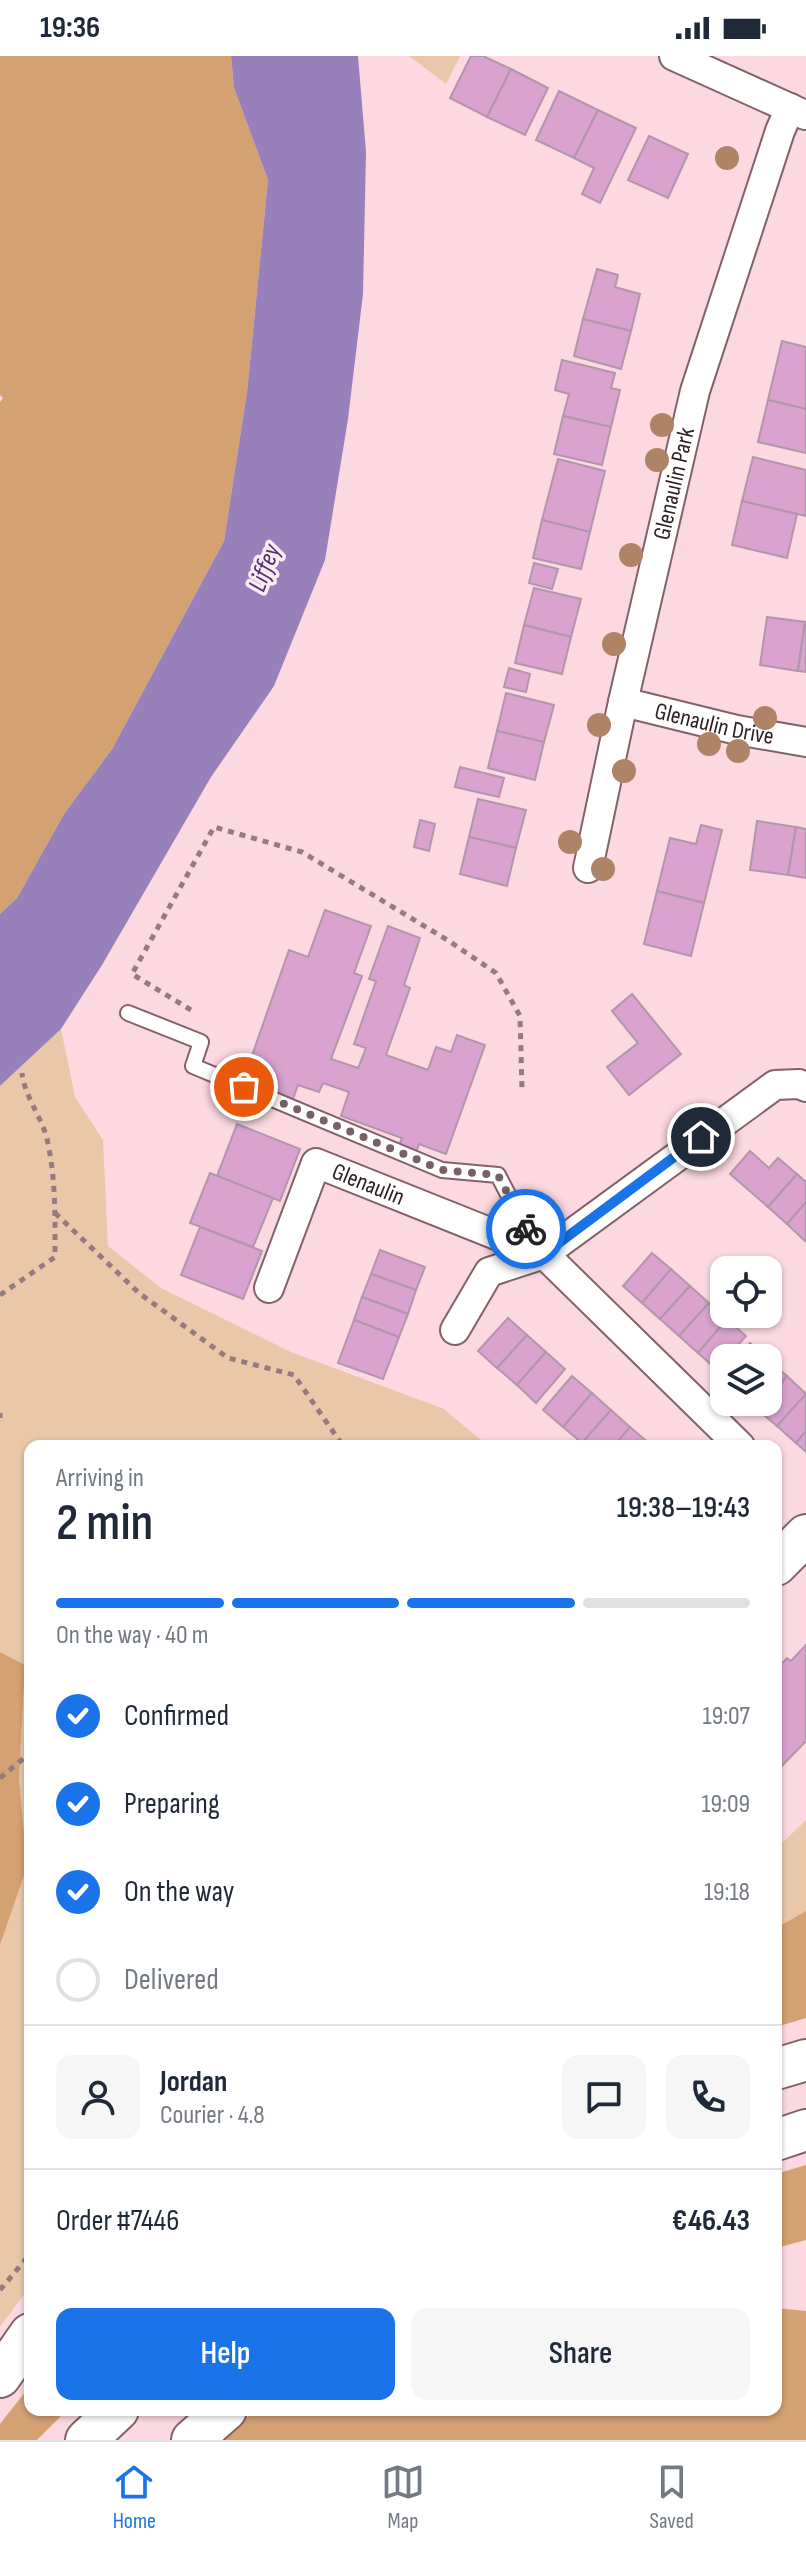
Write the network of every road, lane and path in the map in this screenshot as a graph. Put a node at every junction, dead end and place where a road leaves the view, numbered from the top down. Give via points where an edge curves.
1 (674, 56) edge
2 (798, 112) edge
3 (623, 702) junction
4 (806, 742) edge
5 (588, 868) dead end
6 (128, 1013) dead end
7 (196, 1013) dead end
8 (22, 1073) dead end
9 (806, 1087) edge
10 (522, 1089) dead end
11 (55, 1213) junction
12 (544, 1254) junction
13 (269, 1288) dead end
14 (0, 1295) edge
15 (455, 1330) dead end
16 (339, 1440) edge
17 (734, 1440) edge
18 (806, 1535) edge
19 (782, 1559) edge
20 (24, 1758) edge
21 (0, 1778) edge
22 (806, 2060) edge
23 (782, 2067) edge
24 (806, 2130) edge
25 (782, 2138) edge
26 (24, 2261) edge
27 (0, 2290) edge
28 (24, 2343) edge
29 (0, 2377) edge
30 (112, 2416) edge
31 (219, 2416) edge
32 (86, 2440) edge
33 (192, 2440) edge

1 - 2 street
2 - 3 street, Glenaulin Park via 780,131 695,391
3 - 4 street, Glenaulin Drive
3 - 5 street, Glenaulin Park
6 - 12 lane via 201,1042 193,1066 442,1170 498,1175
7 - 10 path via 132,974 214,827 302,852 496,973 520,1016
8 - 11 path via 48,1141
9 - 12 street via 775,1085
11 - 14 path via 55,1257
11 - 16 path via 139,1293 228,1358 294,1375
12 - 13 street, Glenaulin via 316,1163
12 - 15 street via 489,1272
12 - 17 street, Glenaulin
18 - 19 main road
20 - 21 path
22 - 23 main road
24 - 25 main road
26 - 27 path
28 - 29 main road
30 - 32 main road
31 - 33 main road

